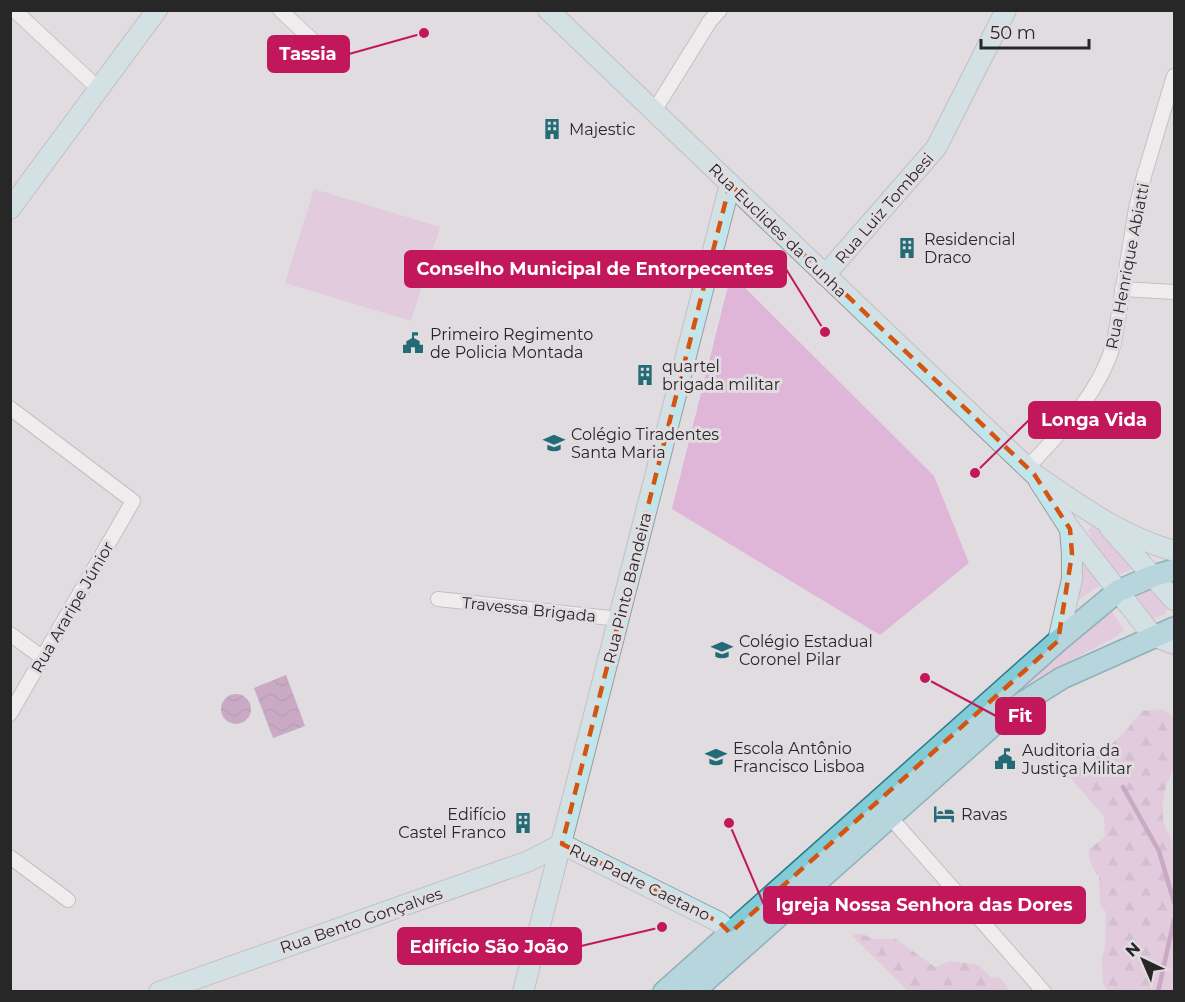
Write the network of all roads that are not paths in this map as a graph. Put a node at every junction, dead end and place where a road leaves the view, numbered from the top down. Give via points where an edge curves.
1 (14, 10) edge
2 (157, 10) edge
3 (280, 10) edge
4 (548, 10) edge
5 (720, 10) edge
6 (1006, 10) edge
7 (334, 60) dead end
8 (1174, 76) edge
9 (100, 90) junction
10 (654, 111) junction
11 (730, 184) junction
12 (10, 208) edge
13 (825, 274) junction
14 (1122, 289) junction
15 (1174, 292) edge
16 (10, 408) edge
17 (1031, 471) junction
18 (1104, 522) junction
19 (1070, 529) junction
20 (1174, 551) edge
21 (1174, 570) edge
22 (1153, 576) junction
23 (1118, 591) junction
24 (438, 599) dead end
25 (1174, 600) edge
26 (619, 619) junction
27 (1174, 628) edge
28 (10, 634) edge
29 (1153, 636) junction
30 (1059, 641) junction
31 (1174, 644) edge
32 (43, 658) junction
33 (10, 714) edge
34 (890, 817) junction
35 (561, 844) junction
36 (10, 857) edge
37 (68, 900) dead end
38 (737, 940) junction
39 (159, 992) edge
40 (523, 992) edge
41 (664, 992) edge
42 (693, 992) edge
43 (1044, 992) edge

1 - 9 street
2 - 9 street
3 - 7 street
4 - 10 street, Rua Euclides da Cunha
5 - 10 street
6 - 13 street, Rua Luiz Tombesi via 936,148
8 - 14 street, Rua Henrique Abiatti via 1144,176
9 - 12 street
10 - 11 street, Rua Euclides da Cunha
11 - 13 street, Rua Euclides da Cunha
11 - 26 street, Rua Pinto Bandeira
13 - 17 street, Rua Euclides da Cunha
14 - 15 street
14 - 17 street, Rua Henrique Abiatti via 1108,363 1097,385
16 - 32 street, Rua Araripe Júnior via 133,501
17 - 18 street, Rua Euclides da Cunha
17 - 19 street, Rua Euclides da Cunha
18 - 20 street, Rua Euclides da Cunha
18 - 22 street, Rua Euclides da Cunha
19 - 23 street, Rua Euclides da Cunha
19 - 30 street, Rua Euclides da Cunha via 1072,579
21 - 22 main road
22 - 23 main road
22 - 25 street, Rua Euclides da Cunha
23 - 29 street, Rua Euclides da Cunha
23 - 30 main road
24 - 26 street, Travessa Brigada
26 - 35 street, Rua Pinto Bandeira
27 - 29 main road
28 - 32 street
29 - 31 street
29 - 34 main road via 1062,678 1008,712
30 - 38 main road
32 - 33 street, Rua Araripe Júnior
34 - 38 main road
34 - 43 street
35 - 38 street, Rua Padre Caetano via 719,922
35 - 39 street, Rua Bento Gonçalves via 529,861
35 - 40 street, Rua Pinto Bandeira
36 - 37 street
38 - 41 main road
38 - 42 main road

